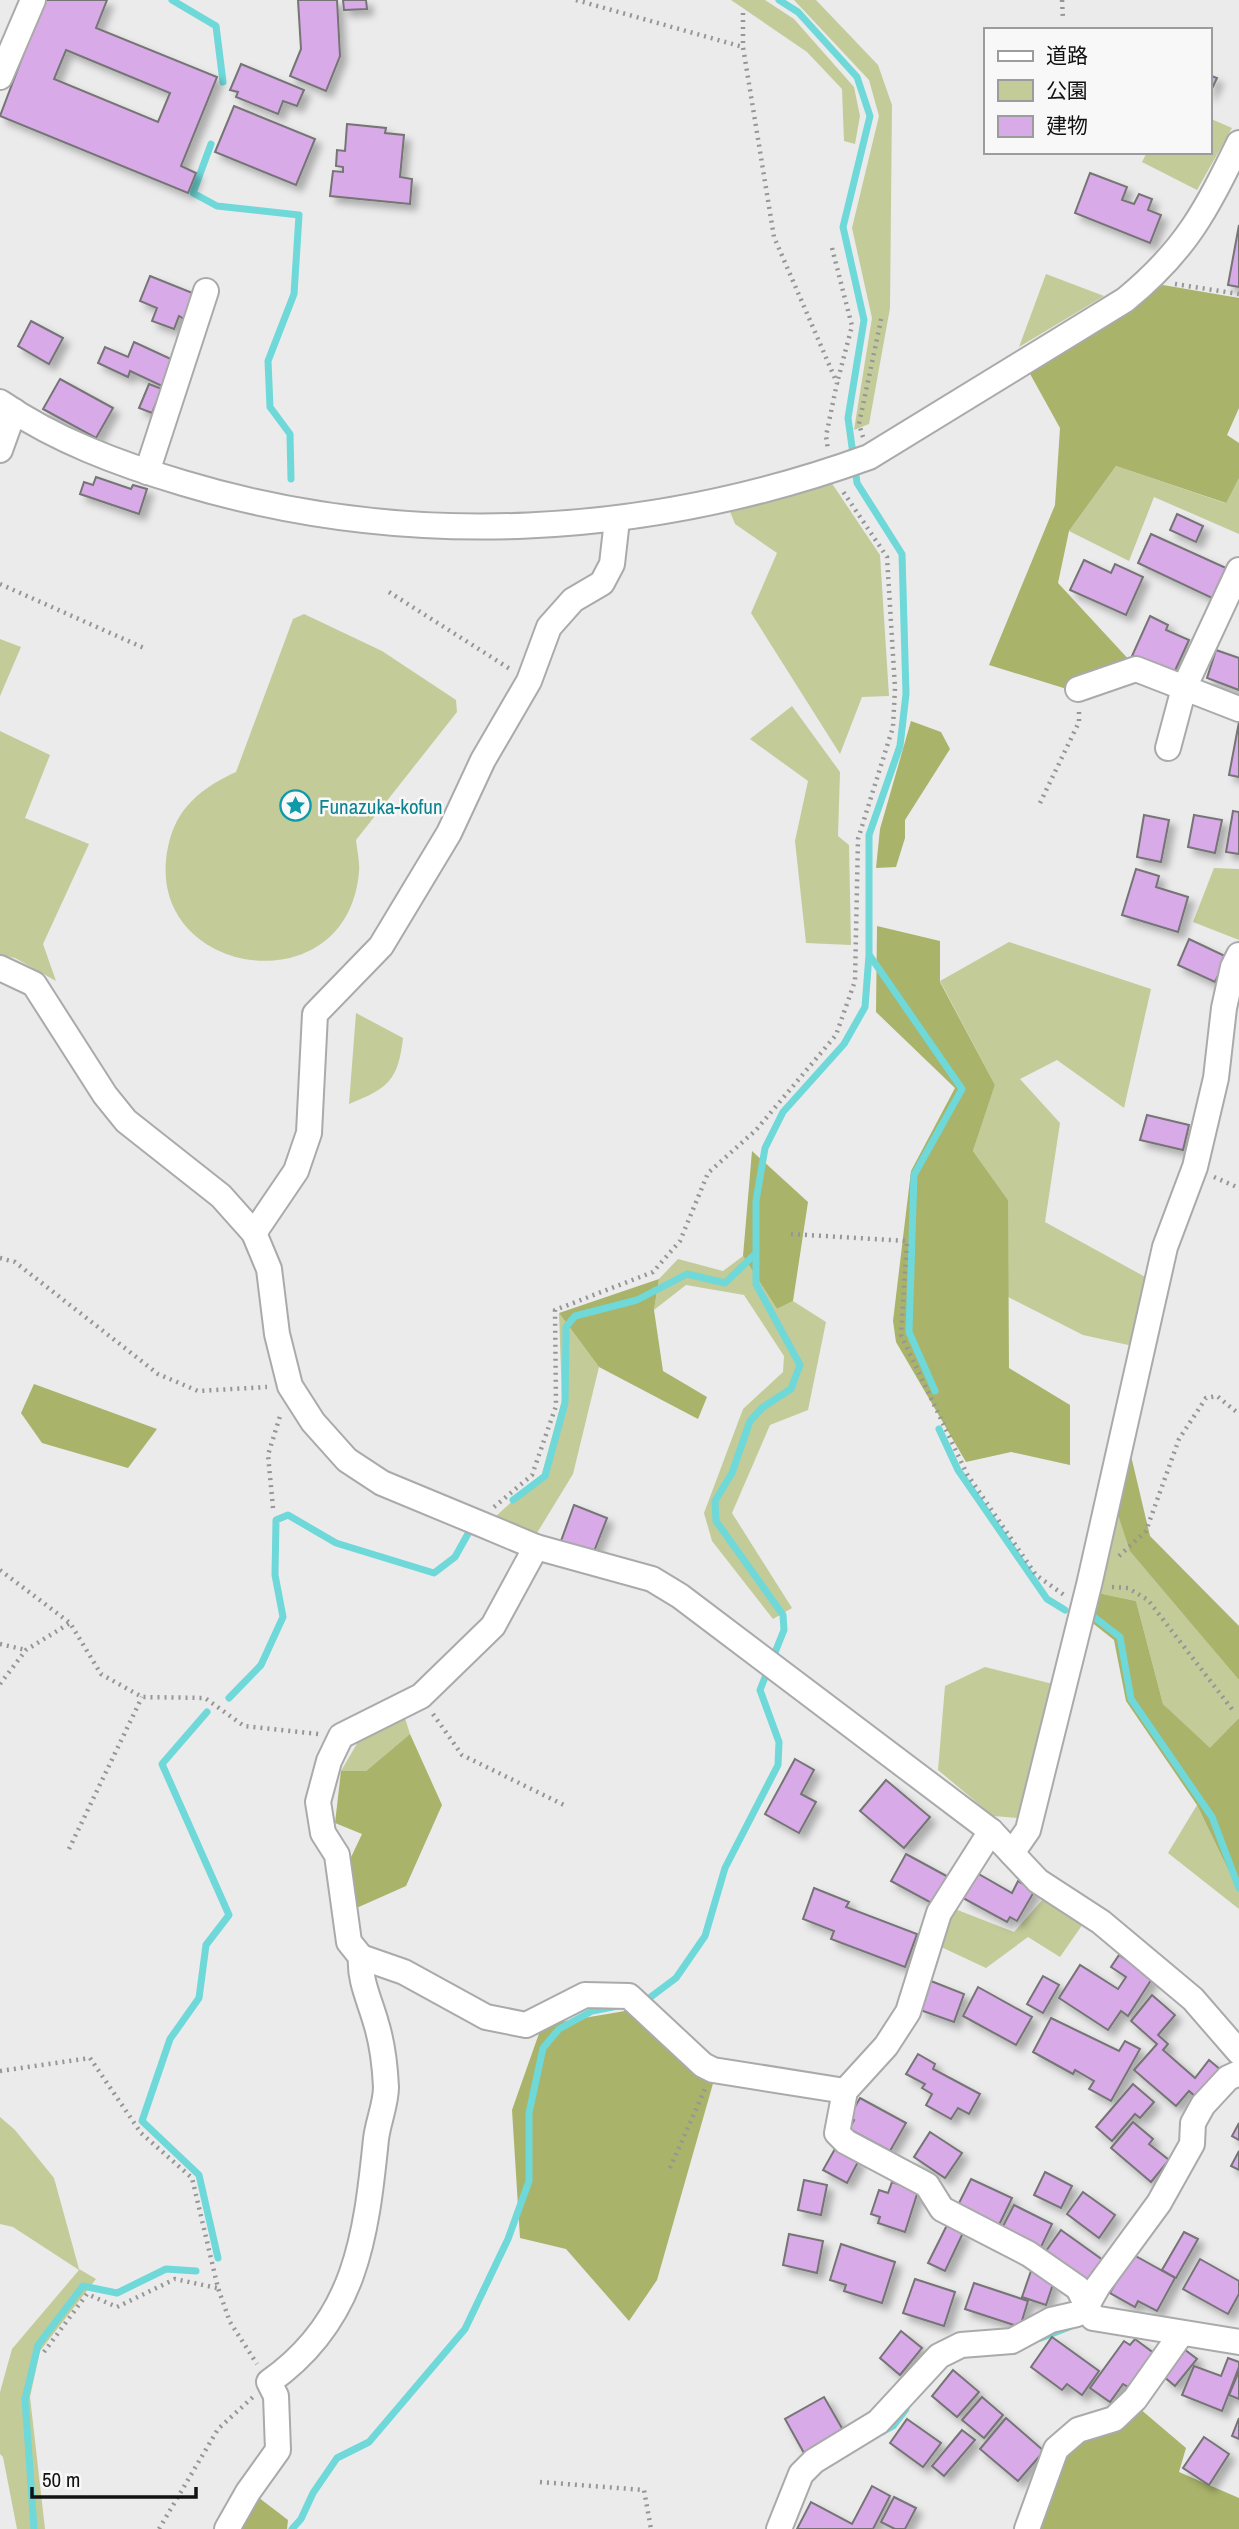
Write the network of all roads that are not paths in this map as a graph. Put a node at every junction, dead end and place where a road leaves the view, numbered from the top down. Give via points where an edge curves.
1 (33, 0) edge
2 (0, 77) edge
3 (1239, 143) edge
4 (206, 291) dead end
5 (7, 407) edge
6 (0, 450) edge
7 (147, 472) junction
8 (617, 520) junction
9 (1239, 569) edge
10 (1184, 688) junction
11 (1078, 689) road end
12 (1239, 709) edge
13 (1168, 748) dead end
14 (1239, 955) edge
15 (0, 968) edge
16 (254, 1233) junction
17 (536, 1547) junction
18 (991, 1831) junction
19 (1012, 1853) junction
20 (361, 1957) junction
21 (1239, 2052) edge
22 (1239, 2073) edge
23 (845, 2091) junction
24 (1086, 2307) junction
25 (1181, 2334) junction
26 (1239, 2342) edge
27 (227, 2529) edge
28 (779, 2529) edge
29 (1027, 2529) edge

1 - 2 street
3 - 8 street via 1186,242 1157,274 1125,300 869,457 676,510
4 - 7 street
5 - 6 street
5 - 7 street via 80,447
7 - 8 street via 306,513 398,524 502,528
8 - 16 street via 612,564 602,583 573,600 550,627 529,681 483,760 449,833 381,946 315,1014 309,1133 296,1171
9 - 10 street
10 - 11 street via 1136,669
10 - 12 street
10 - 13 street
14 - 19 street via 1224,1008 1213,1091 1195,1167 1165,1247 1028,1830
15 - 16 street via 34,984 126,1121 221,1196
16 - 17 street via 269,1269 277,1334 290,1386 313,1422 347,1460 382,1483
17 - 18 street via 652,1579 680,1596
17 - 20 street via 493,1626 421,1696 341,1736 329,1760 318,1802 323,1833 337,1855 349,1941
18 - 19 street
18 - 23 street via 939,1913 908,2012 886,2046
19 - 21 street via 1038,1881 1101,1922 1193,1999
20 - 23 street via 404,1972 486,2017 526,2025 584,1995 637,2003 703,2066
20 - 27 street via 359,1970 377,2027 386,2088 376,2137 374,2183 349,2288 335,2313 286,2370 269,2382 276,2396 278,2450
22 - 24 street via 1228,2078 1203,2105 1193,2123 1192,2144 1160,2203
23 - 24 street via 837,2133 846,2142 928,2185 942,2209 1029,2254 1078,2288
24 - 25 street via 1093,2318
24 - 28 street via 1012,2341 961,2346 939,2356 878,2422 801,2474
25 - 26 street
25 - 29 street via 1135,2399 1114,2419 1078,2430 1056,2449

